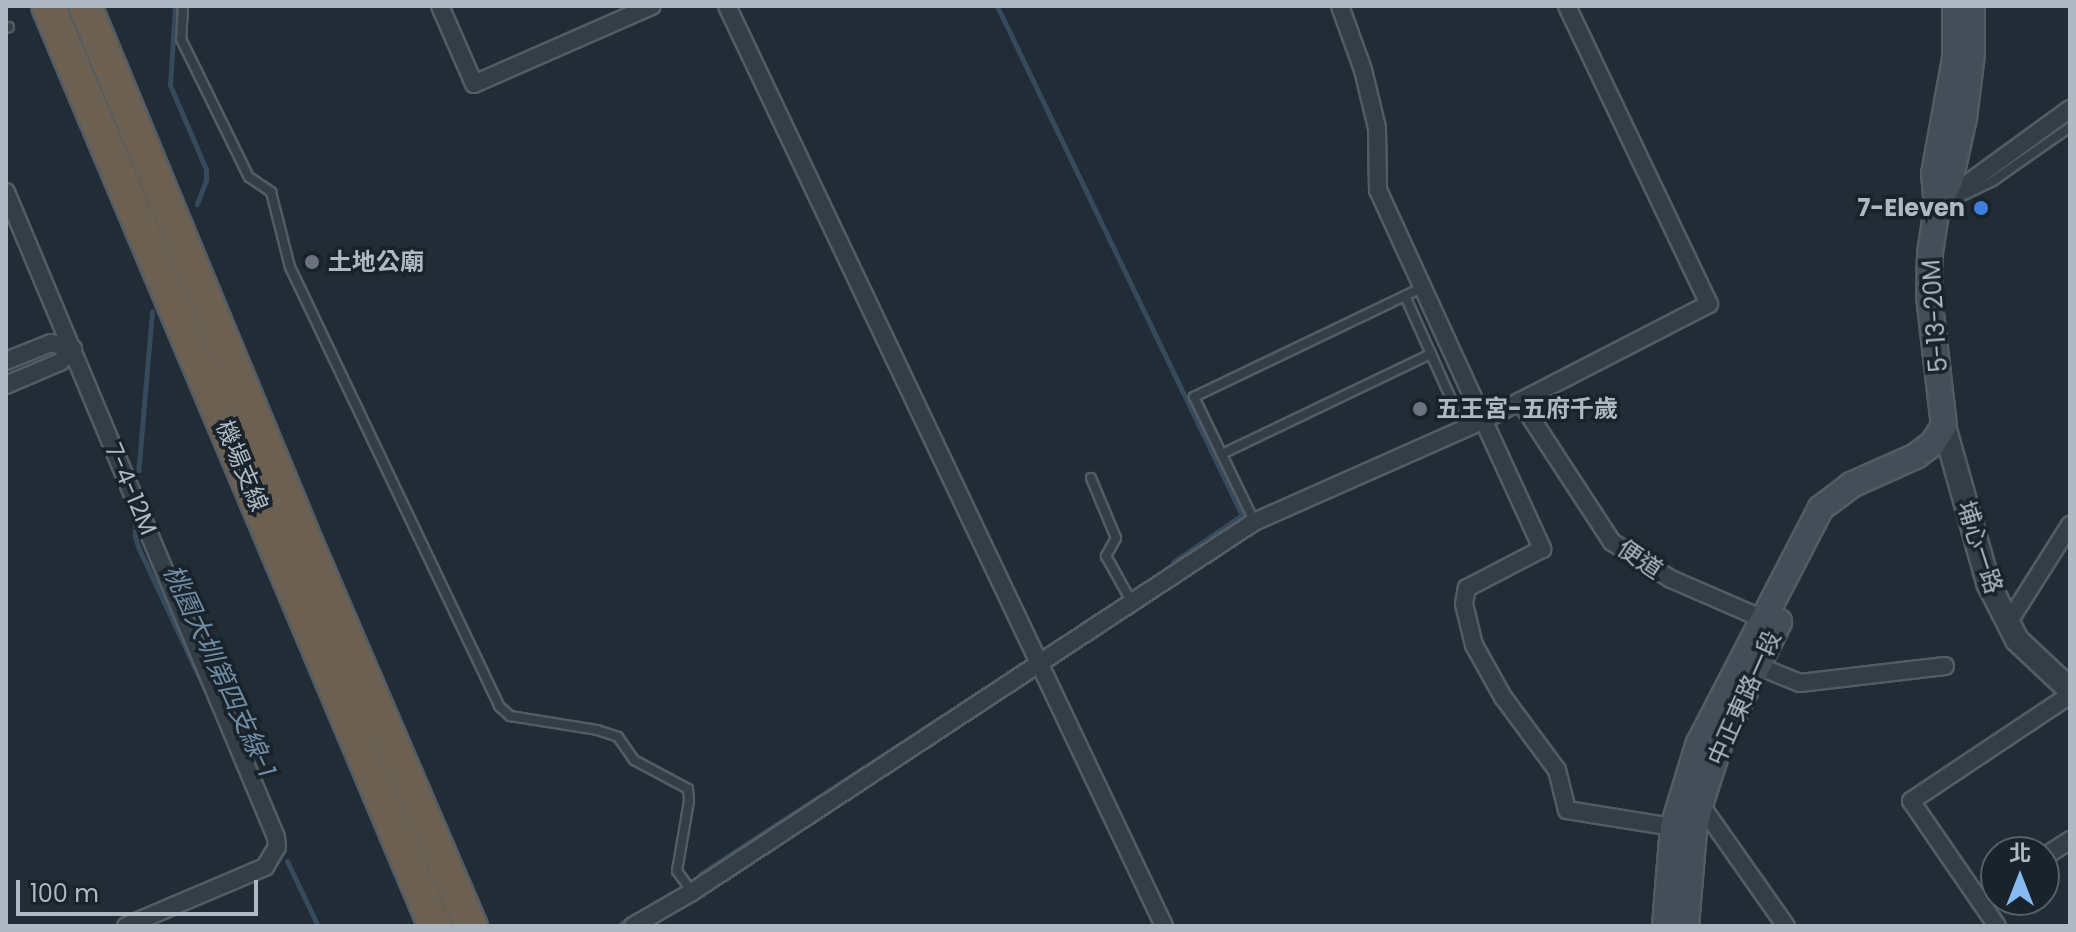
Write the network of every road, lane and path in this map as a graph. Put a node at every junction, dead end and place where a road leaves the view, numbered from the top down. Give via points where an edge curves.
1 (48, 6) edge
2 (85, 6) edge
3 (95, 6) edge
4 (183, 6) edge
5 (440, 6) edge
6 (652, 6) edge
7 (727, 6) edge
8 (1340, 6) edge
9 (1567, 6) edge
10 (1955, 6) edge
11 (1972, 6) edge
12 (108, 60) junction
13 (2070, 109) edge
14 (2070, 127) edge
15 (6, 192) edge
16 (1937, 207) junction
17 (1423, 287) junction
18 (1405, 296) junction
19 (73, 349) junction
20 (1431, 354) junction
21 (6, 361) edge
22 (6, 385) edge
23 (1520, 401) junction
24 (1484, 420) junction
25 (1944, 426) junction
26 (1222, 454) junction
27 (1091, 478) dead end
28 (1851, 485) junction
29 (1254, 522) junction
30 (2070, 525) edge
31 (1131, 601) junction
32 (1769, 622) junction
33 (2008, 623) junction
34 (1037, 662) junction
35 (1749, 663) junction
36 (1945, 666) dead end
37 (2070, 693) edge
38 (1692, 799) junction
39 (1683, 829) junction
40 (692, 892) junction
41 (1980, 901) edge
42 (126, 926) edge
43 (435, 926) edge
44 (471, 926) edge
45 (633, 926) edge
46 (1164, 926) edge
47 (1665, 926) edge
48 (1686, 926) edge
49 (1786, 926) edge

1 - 43 highway, 機場支線
2 - 12 highway, 機場支線
3 - 12 highway
4 - 40 lane via 181,39 249,177 271,192 290,267 499,706 510,716 618,737 634,760 688,789 677,871
5 - 6 street via 474,84
7 - 34 street
8 - 17 street via 1377,128 1378,190
9 - 23 street via 1709,304
10 - 16 main road via 1955,58 1934,174
11 - 16 main road via 1964,118 1950,181
12 - 44 highway, 機場支線
13 - 16 street
14 - 16 lane via 1993,181
15 - 19 street, 7-4-12M
16 - 25 main road, 5-13-20M via 1929,297
17 - 18 lane
17 - 24 street
18 - 20 lane
18 - 26 lane via 1194,397
19 - 21 street via 51,343
19 - 22 street via 60,362
19 - 42 street, 7-4-12M via 277,847 265,867
20 - 24 lane via 1452,401
20 - 26 lane
23 - 24 street
23 - 32 street, 便道 via 1612,542 1671,579
24 - 29 street
24 - 39 street via 1542,549 1467,588 1464,604 1474,645 1503,697 1557,770 1567,810
25 - 28 main road via 1916,456
25 - 33 street, 埔心一路 via 1988,583
26 - 29 lane
27 - 31 lane via 1116,538 1106,556
28 - 32 main road, 中正東路一段
28 - 32 main road, 中正東路一段 via 1821,508
29 - 31 street
30 - 33 street
31 - 34 street
32 - 35 main road, 中正東路一段
33 - 37 street, 埔心一路 via 2017,640
34 - 40 street
34 - 46 street
35 - 36 street via 1800,683
35 - 38 main road, 中正東路一段 via 1698,745
37 - 41 street via 1911,801
38 - 39 main road, 中正東路一段
38 - 49 street
39 - 47 main road, 中正東路一段
39 - 48 main road, 中正東路一段
40 - 45 street

